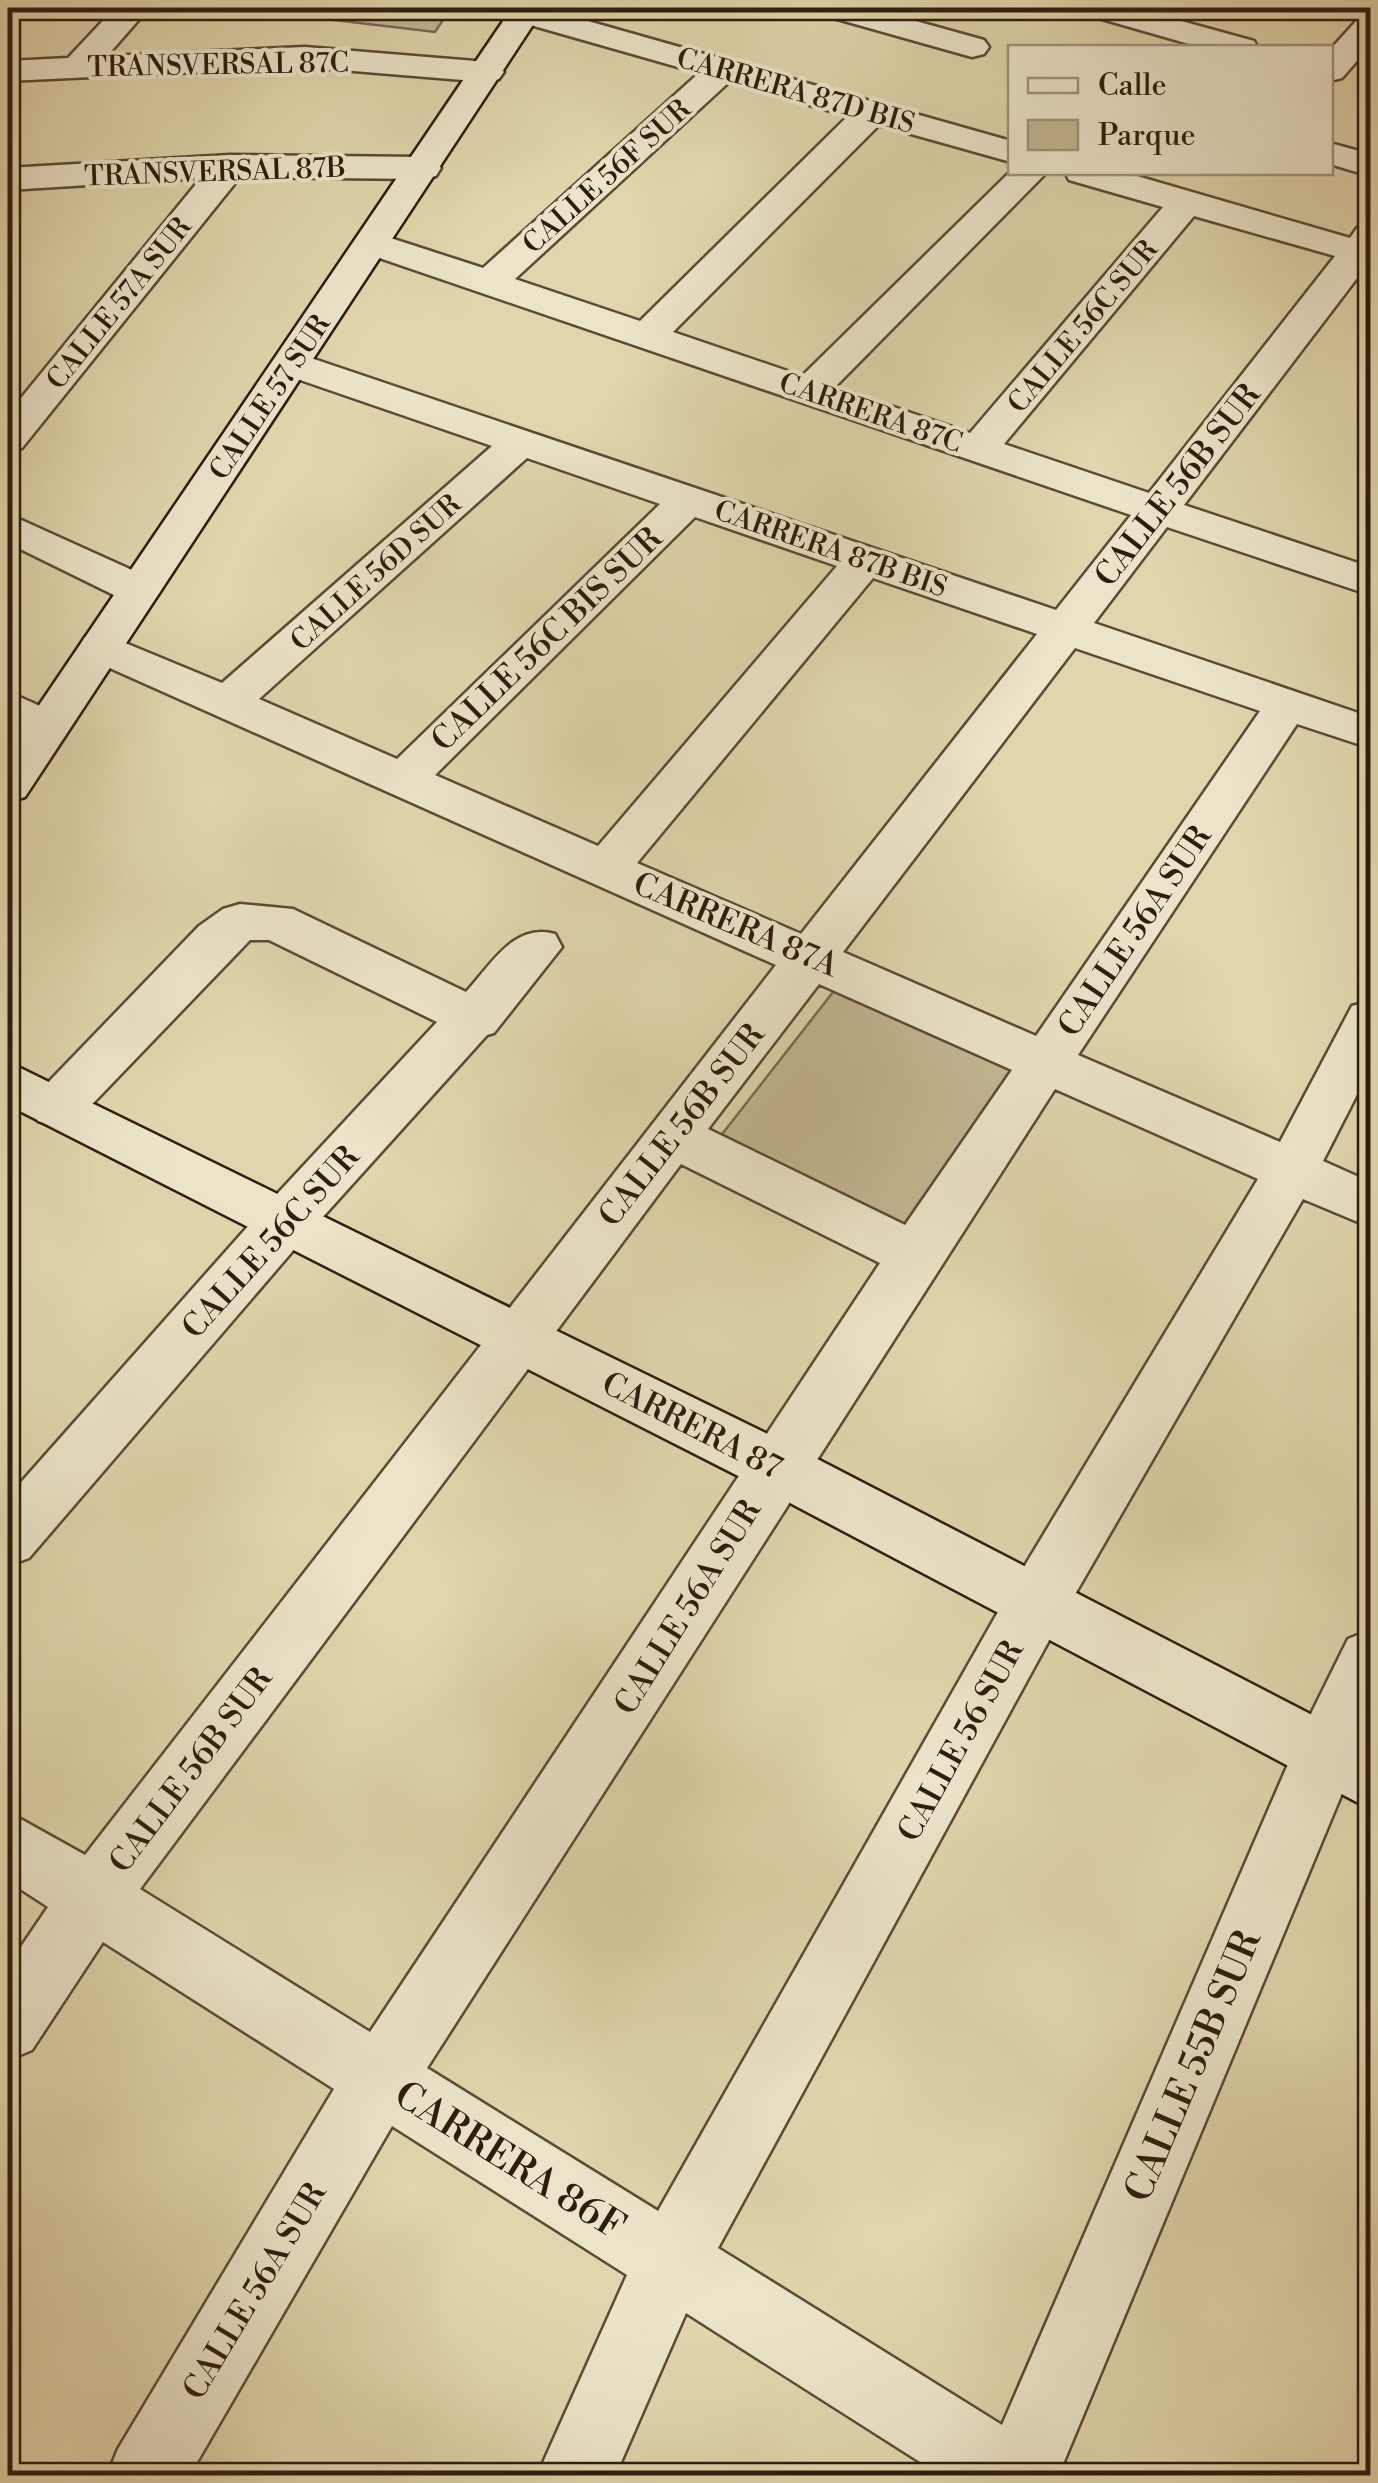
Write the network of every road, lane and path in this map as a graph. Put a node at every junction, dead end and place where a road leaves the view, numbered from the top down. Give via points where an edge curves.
1 (835, 8) edge
2 (1100, 8) edge
3 (526, 10) edge
4 (125, 17) dead end
5 (1186, 18) edge
6 (1370, 26) edge
7 (1236, 45) edge
8 (972, 47) dead end
9 (78, 67) junction
10 (723, 69) junction
11 (1333, 69) edge
12 (8, 71) edge
13 (487, 72) junction
14 (1333, 73) edge
15 (1370, 84) edge
16 (872, 112) junction
17 (1008, 151) edge
18 (1333, 154) edge
19 (1370, 165) edge
20 (230, 166) junction
21 (423, 168) junction
22 (1027, 175) edge
23 (1092, 175) edge
24 (23, 178) edge
25 (1186, 202) junction
26 (8, 214) edge
27 (372, 244) junction
28 (1366, 248) edge
29 (489, 283) junction
30 (647, 336) junction
31 (291, 364) junction
32 (809, 391) junction
33 (8, 439) edge
34 (520, 443) junction
35 (978, 449) junction
36 (688, 500) junction
37 (1158, 510) junction
38 (8, 527) edge
39 (865, 560) junction
40 (1369, 579) edge
41 (139, 590) junction
42 (1066, 629) junction
43 (101, 647) junction
44 (230, 701) junction
45 (1288, 704) junction
46 (27, 717) edge
47 (1370, 733) edge
48 (404, 778) junction
49 (8, 786) edge
50 (606, 868) junction
51 (537, 947) dead end
52 (812, 956) junction
53 (476, 1019) junction
54 (1365, 1043) edge
55 (1045, 1062) junction
56 (32, 1094) edge
57 (672, 1136) junction
58 (1292, 1170) junction
59 (1370, 1205) edge
60 (284, 1223) junction
61 (914, 1255) junction
62 (517, 1336) junction
63 (776, 1466) junction
64 (8, 1539) edge
65 (1037, 1602) junction
66 (1370, 1659) edge
67 (1348, 1766) edge
68 (8, 1844) edge
69 (93, 1898) junction
70 (8, 2026) edge
71 (380, 2078) junction
72 (671, 2261) junction
73 (145, 2476) edge
74 (575, 2476) edge
75 (1016, 2476) edge

1 - 8 street
2 - 5 street
3 - 10 street, CARRERA 87D BIS
3 - 13 street, CALLE 57 SUR
4 - 9 street
5 - 7 street
6 - 11 street
9 - 12 street, TRANSVERSAL 87C
9 - 13 street, TRANSVERSAL 87C via 305,56
10 - 16 street, CARRERA 87D BIS
10 - 29 street, CALLE 56F SUR
13 - 21 street, CALLE 57 SUR
14 - 15 street
16 - 17 street, CARRERA 87D BIS
16 - 30 street
18 - 19 street
20 - 21 street, TRANSVERSAL 87B
20 - 24 street, TRANSVERSAL 87B
20 - 33 street, CALLE 57A SUR
21 - 27 street, CALLE 57 SUR
22 - 32 street
23 - 25 street
24 - 26 street
25 - 28 street
25 - 35 street, CALLE 56C SUR
27 - 29 street, CARRERA 87C
27 - 31 street, CALLE 57 SUR
28 - 37 street, CALLE 56B SUR
29 - 30 street, CARRERA 87C
30 - 32 street, CARRERA 87C
31 - 34 street, CARRERA 87B BIS
31 - 41 street, CALLE 57 SUR
32 - 35 street, CARRERA 87C
34 - 36 street, CARRERA 87B BIS
34 - 44 street, CALLE 56D SUR
35 - 37 street, CARRERA 87C
36 - 39 street, CARRERA 87B BIS
36 - 48 street, CALLE 56C BIS SUR
37 - 40 street, CARRERA 87C
37 - 42 street, CALLE 56B SUR
38 - 41 street
39 - 42 street, CARRERA 87B BIS
39 - 50 street
41 - 43 street, CALLE 57 SUR
42 - 45 street, CARRERA 87B BIS
42 - 52 street, CALLE 56B SUR
43 - 44 street, CARRERA 87A
43 - 46 street, CALLE 57 SUR
44 - 48 street, CARRERA 87A
45 - 47 street, CARRERA 87B BIS
45 - 55 street, CALLE 56A SUR
46 - 49 street, CALLE 57 SUR
48 - 50 street, CARRERA 87A
50 - 52 street, CARRERA 87A
51 - 53 street, CALLE 56C SUR
52 - 55 street, CARRERA 87A
52 - 57 street, CALLE 56B SUR
53 - 56 street via 276,922 240,922
53 - 60 street, CALLE 56C SUR
54 - 58 street, CALLE 56 SUR
55 - 58 street, CARRERA 87A
55 - 61 street, CALLE 56A SUR
56 - 60 street, CARRERA 87
57 - 61 street
57 - 62 street, CALLE 56B SUR
58 - 59 street, CARRERA 87A
58 - 65 street, CALLE 56 SUR
60 - 62 street, CARRERA 87
60 - 64 street, CALLE 56C SUR
61 - 63 street, CALLE 56A SUR
62 - 63 street, CARRERA 87
62 - 69 street, CALLE 56B SUR
63 - 65 street, CARRERA 87
63 - 71 street, CALLE 56A SUR
65 - 67 street, CARRERA 87
65 - 72 street, CALLE 56 SUR
66 - 67 street, CALLE 55B SUR
67 - 75 street, CALLE 55B SUR
68 - 69 street, CARRERA 86F
69 - 70 street, CALLE 56B SUR
69 - 71 street, CARRERA 86F
71 - 72 street, CARRERA 86F
71 - 73 street, CALLE 56A SUR
72 - 74 street, CALLE 56 SUR
72 - 75 street, CARRERA 86F

